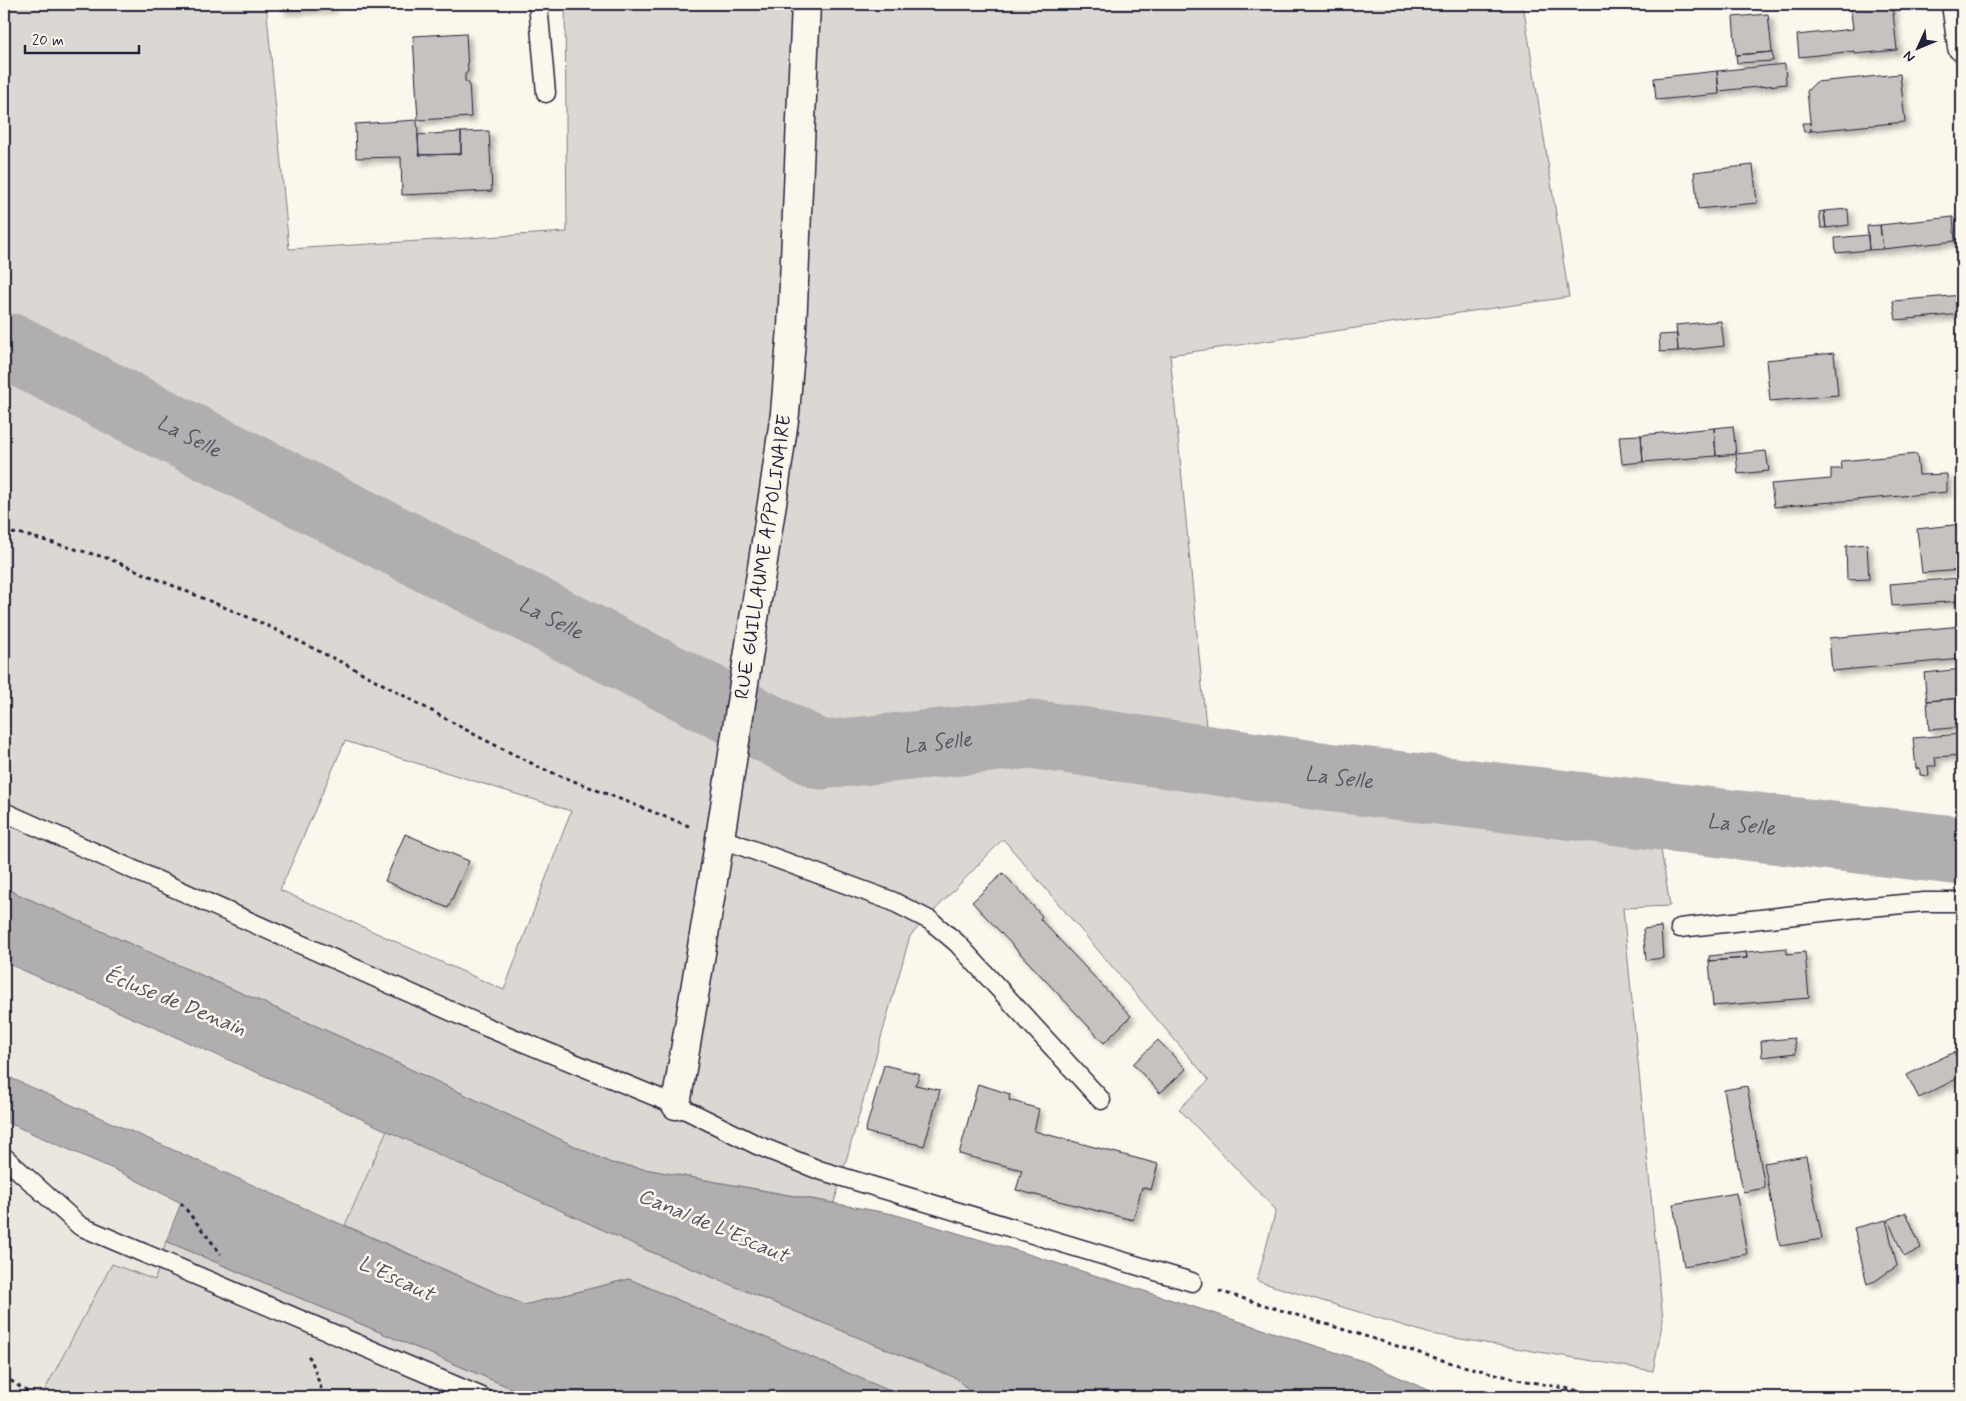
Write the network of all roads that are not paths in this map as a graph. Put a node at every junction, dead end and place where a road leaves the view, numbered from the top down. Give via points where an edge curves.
1 (538, 4) edge
2 (806, 4) edge
3 (1956, 4) edge
4 (1962, 47) edge
5 (546, 93) dead end
6 (4, 812) edge
7 (720, 838) junction
8 (1962, 902) edge
9 (1680, 928) dead end
10 (1101, 1100) dead end
11 (676, 1105) junction
12 (4, 1157) edge
13 (1192, 1282) road end
14 (482, 1397) edge

1 - 5 lane
2 - 7 street, RUE GUILLAUME APPOLINAIRE via 789,372
3 - 4 street
6 - 11 lane via 484,1026
7 - 10 lane via 892,901 931,921 957,943
7 - 11 street, RUE GUILLAUME APPOLINAIRE
8 - 9 lane via 1924,902
11 - 13 lane via 757,1145 819,1170
12 - 14 lane via 80,1226

